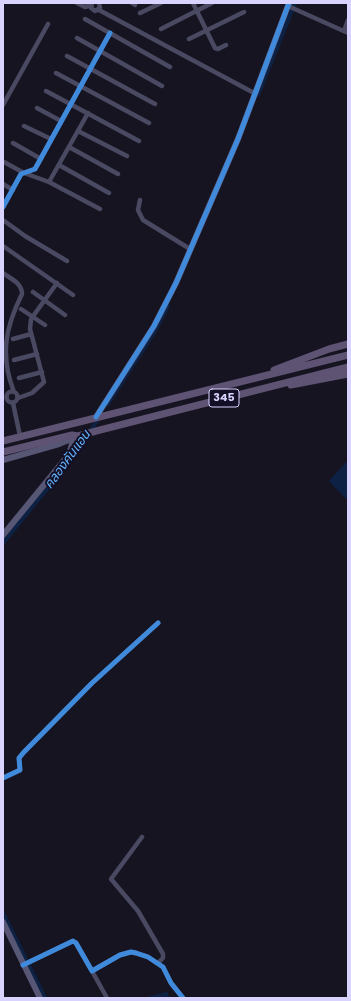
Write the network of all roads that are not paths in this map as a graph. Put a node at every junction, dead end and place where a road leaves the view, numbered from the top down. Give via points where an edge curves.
1 (77, 3) edge
2 (99, 3) edge
3 (161, 3) edge
4 (193, 3) edge
5 (212, 3) edge
6 (92, 4) edge
7 (290, 6) edge
8 (99, 10) junction
9 (197, 10) junction
10 (244, 12) dead end
11 (140, 13) dead end
12 (85, 19) dead end
13 (348, 20) edge
14 (48, 24) dead end
15 (161, 29) dead end
16 (207, 30) junction
17 (346, 32) edge
18 (110, 33) junction
19 (77, 38) dead end
20 (189, 39) dead end
21 (226, 45) dead end
22 (100, 51) junction
23 (67, 56) dead end
24 (170, 67) dead end
25 (90, 69) junction
26 (56, 73) dead end
27 (81, 86) junction
28 (162, 86) dead end
29 (46, 91) dead end
30 (254, 93) junction
31 (71, 104) junction
32 (155, 104) dead end
33 (3, 105) edge
34 (37, 108) dead end
35 (88, 113) junction
36 (61, 121) junction
37 (149, 123) dead end
38 (24, 126) dead end
39 (78, 131) junction
40 (51, 139) junction
41 (139, 141) dead end
42 (13, 144) dead end
43 (69, 147) junction
44 (126, 156) dead end
45 (40, 159) junction
46 (4, 162) dead end
47 (59, 165) junction
48 (24, 173) junction
49 (118, 174) dead end
50 (49, 182) junction
51 (3, 184) edge
52 (13, 190) junction
53 (109, 192) dead end
54 (140, 200) dead end
55 (3, 207) edge
56 (100, 209) dead end
57 (3, 220) edge
58 (3, 246) edge
59 (190, 249) junction
60 (67, 261) dead end
61 (3, 273) edge
62 (56, 283) junction
63 (33, 292) dead end
64 (73, 295) dead end
65 (43, 300) junction
66 (21, 309) dead end
67 (65, 315) dead end
68 (32, 316) junction
69 (45, 325) dead end
70 (31, 334) junction
71 (13, 339) dead end
72 (348, 344) edge
73 (337, 347) junction
74 (37, 354) junction
75 (345, 355) edge
76 (14, 360) dead end
77 (348, 367) edge
78 (42, 372) junction
79 (336, 374) junction
80 (348, 374) edge
81 (19, 378) dead end
82 (258, 378) junction
83 (14, 392) junction
84 (18, 398) junction
85 (13, 403) junction
86 (97, 417) junction
87 (20, 436) junction
88 (77, 436) junction
89 (3, 441) edge
90 (3, 452) edge
91 (3, 460) edge
92 (3, 535) edge
93 (158, 623) dead end
94 (3, 778) edge
95 (142, 837) dead end
96 (3, 922) edge
97 (158, 963) junction
98 (25, 964) junction
99 (92, 971) junction
100 (40, 998) edge
101 (107, 998) edge
102 (183, 998) edge

1 - 6 street via 84,7
2 - 8 street
3 - 11 street
4 - 9 street
5 - 9 street
6 - 8 street via 94,10
7 - 17 street
7 - 30 street
8 - 30 street
9 - 15 street
9 - 16 street
10 - 16 street
12 - 18 street
13 - 17 street
14 - 33 street
16 - 20 street
16 - 21 street via 216,49
18 - 22 street
18 - 24 street
19 - 22 street
22 - 25 street
22 - 28 street
23 - 25 street
25 - 27 street
25 - 32 street
26 - 27 street
27 - 31 street
27 - 37 street
29 - 31 street
30 - 59 street via 238,139
31 - 35 street
31 - 36 street
34 - 36 street
35 - 39 street
35 - 41 street
36 - 40 street
38 - 40 street
39 - 43 street
39 - 44 street
40 - 45 street
42 - 45 street
43 - 47 street
43 - 49 street
45 - 48 street via 34,169
46 - 48 street
47 - 50 street
47 - 53 street
48 - 50 street
48 - 52 street
50 - 56 street
51 - 52 street
52 - 55 street
54 - 59 street via 138,210 143,220
57 - 60 street
58 - 62 street
59 - 86 street via 154,326
61 - 83 street via 16,281 22,289 9,323 5,344 9,380
62 - 64 street
62 - 65 street
63 - 65 street
65 - 67 street
65 - 68 street
66 - 68 street
68 - 69 street
68 - 70 street
70 - 71 street
70 - 74 street
72 - 73 main road
73 - 75 main road via 336,352
73 - 82 main road via 281,366
74 - 76 street
74 - 78 street
75 - 82 main road, 345
77 - 79 main road, 345
78 - 81 street
78 - 84 street via 44,382 40,387
79 - 80 main road
79 - 88 main road, 345 via 247,393
82 - 86 main road, 345
83 - 84 street
83 - 85 street via 7,396 8,401
84 - 85 street
85 - 87 street
86 - 87 main road, 345
87 - 89 main road, 345
88 - 90 main road, 345
88 - 91 street, 345
88 - 92 street via 66,458
93 - 94 street via 92,683 24,752 19,758 20,770
95 - 97 street via 110,879 149,927 163,954
96 - 98 street
97 - 99 street via 130,952
97 - 102 street
98 - 99 street via 75,942
98 - 100 street
99 - 101 street

